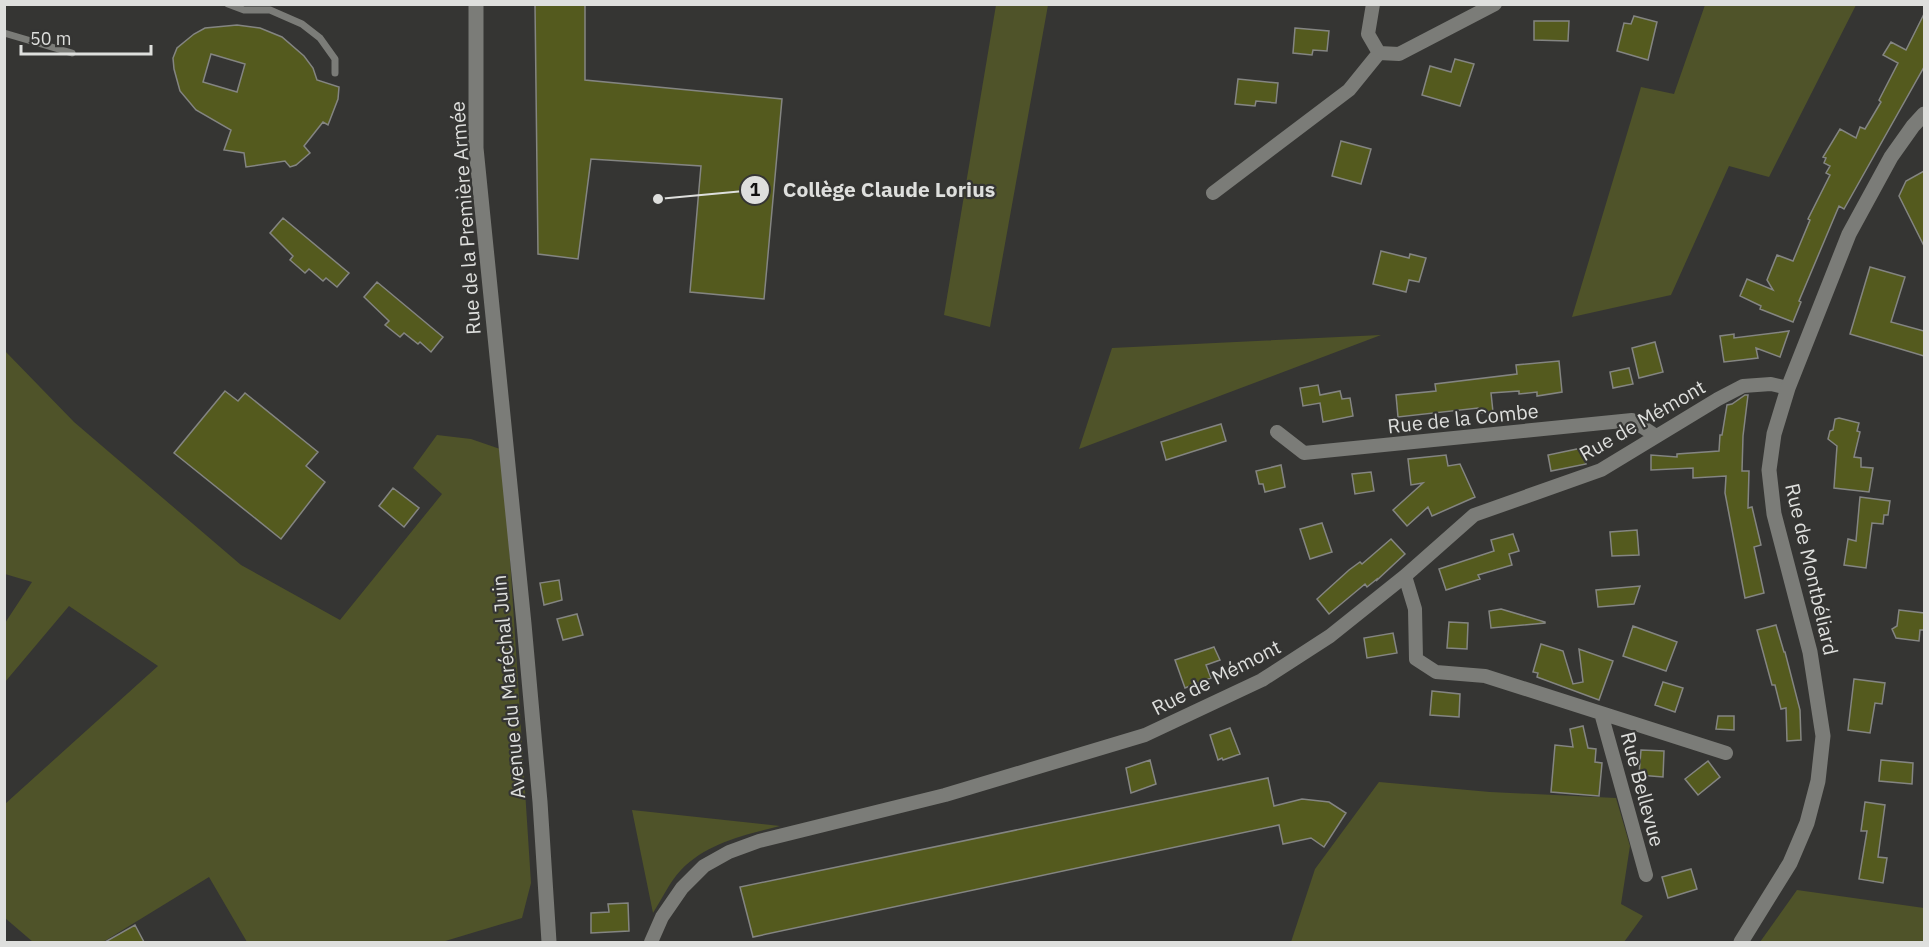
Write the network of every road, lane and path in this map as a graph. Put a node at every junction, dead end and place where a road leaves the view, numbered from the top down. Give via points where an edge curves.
1 (228, 4) edge
2 (476, 4) edge
3 (1373, 4) edge
4 (1496, 4) edge
5 (4, 33) edge
6 (72, 53) dead end
7 (1379, 53) junction
8 (335, 73) dead end
9 (1924, 114) edge
10 (1214, 193) dead end
11 (1788, 388) junction
12 (504, 428) joint
13 (1276, 432) dead end
14 (1656, 436) junction
15 (1405, 576) junction
16 (1601, 713) junction
17 (1726, 753) dead end
18 (1646, 875) dead end
19 (549, 942) edge
20 (651, 942) edge
21 (1741, 942) edge

1 - 8 lane via 244,10 270,10 302,24 320,38 335,59
2 - 12 street, Rue de la Première Armée via 476,148
3 - 7 street via 1368,34
4 - 7 street via 1400,54
5 - 6 lane
7 - 10 street via 1349,90
9 - 11 street, Rue de Montbéliard via 1891,157 1849,234
11 - 14 street, Rue de Mémont via 1771,384 1743,386
11 - 21 street, Rue de Montbéliard via 1774,434 1769,470 1774,514 1810,651 1823,736 1818,781 1807,823 1790,863
12 - 19 street, Avenue du Maréchal Juin via 540,802
13 - 14 street, Rue de la Combe via 1304,453 1632,420
14 - 15 street, Rue de Mémont via 1601,470 1474,515
15 - 16 street, Rue Bellevue via 1415,609 1416,659 1436,672 1485,676
15 - 20 street, Rue de Mémont via 1330,636 1262,680 1145,735 945,795 729,852 705,866 682,888
16 - 17 street, Rue Bellevue
16 - 18 street, Rue Bellevue

